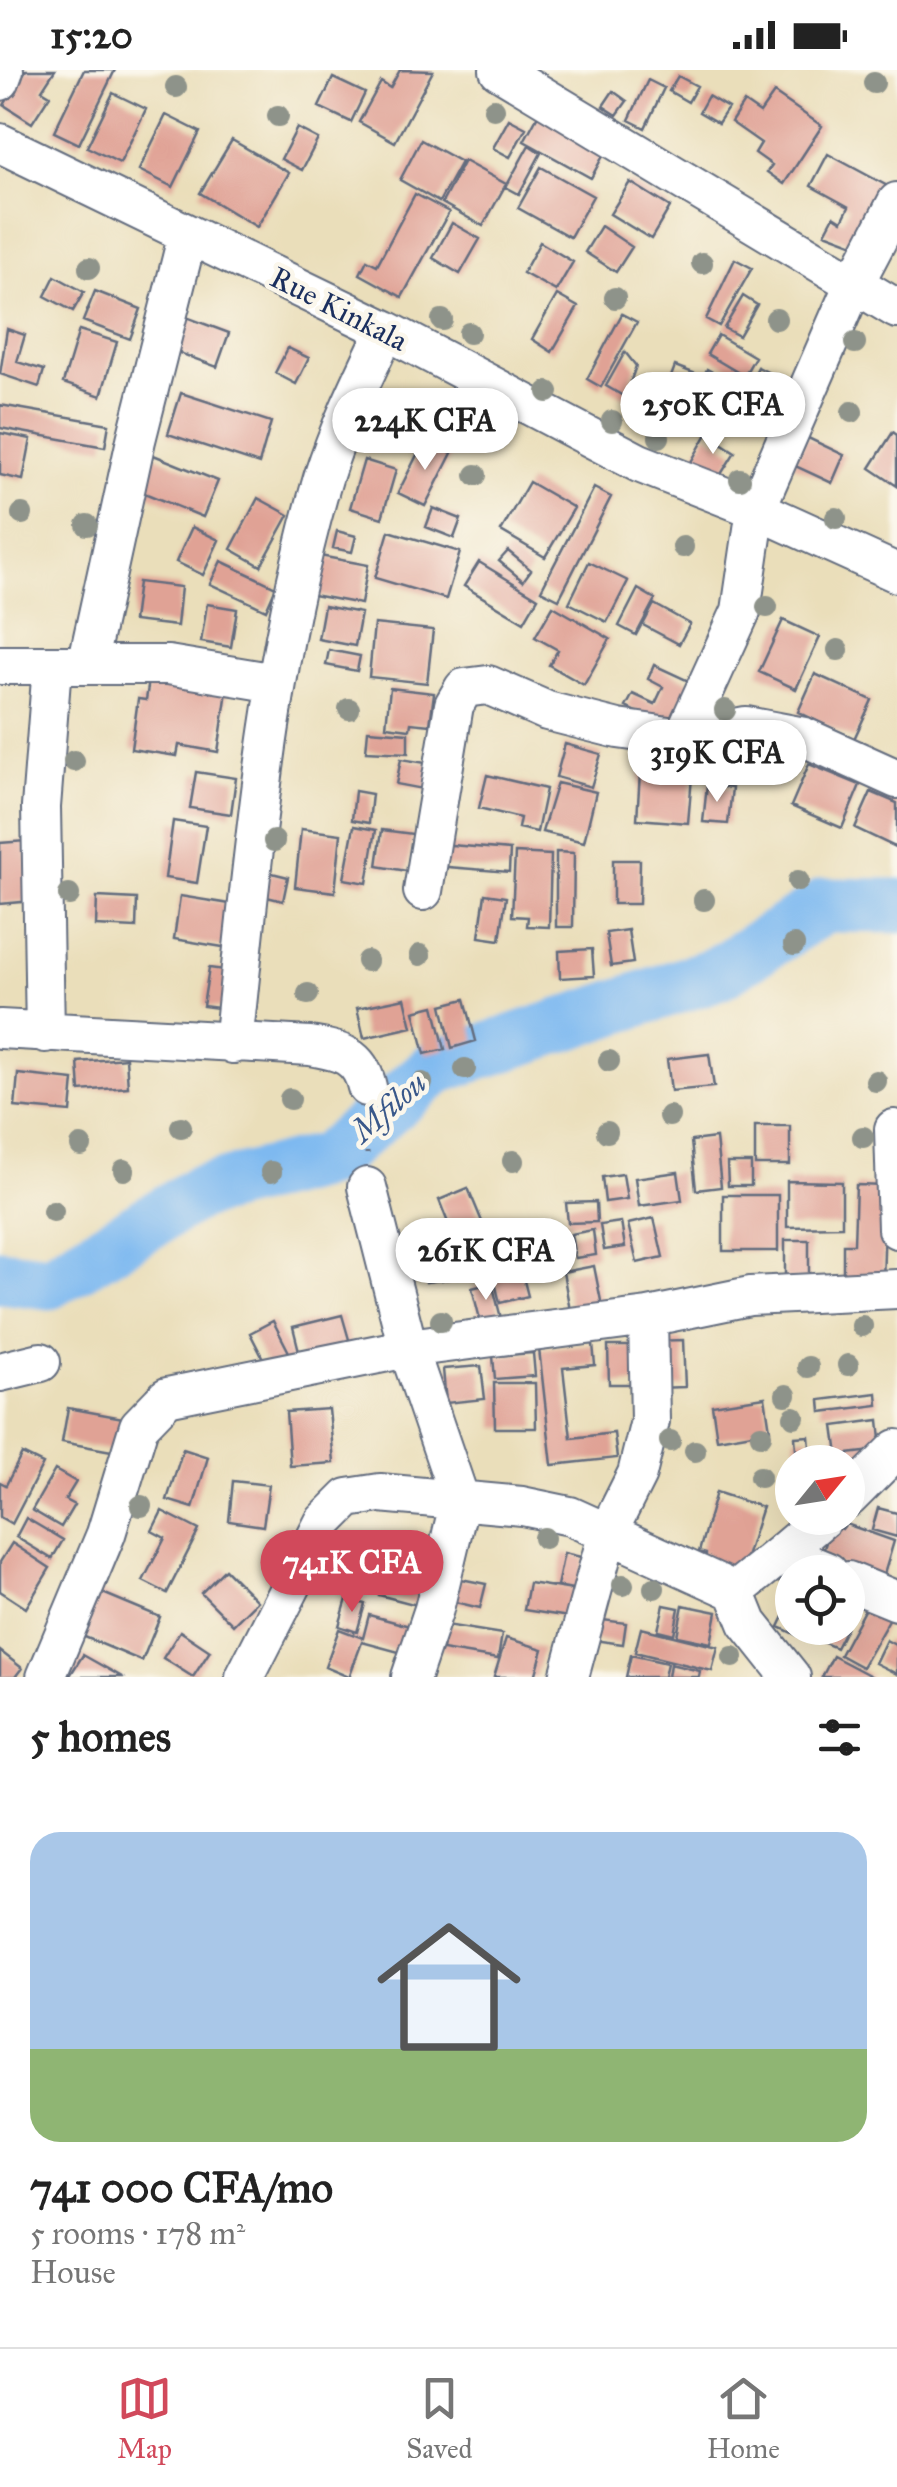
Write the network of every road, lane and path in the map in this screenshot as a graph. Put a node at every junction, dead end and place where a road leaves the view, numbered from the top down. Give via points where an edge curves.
1 (4, 70) edge
2 (499, 70) edge
3 (0, 81) edge
4 (0, 143) edge
5 (897, 202) edge
6 (188, 234) junction
7 (854, 286) junction
8 (897, 309) edge
9 (386, 330) junction
10 (756, 509) junction
11 (897, 573) edge
12 (0, 665) edge
13 (70, 666) junction
14 (276, 683) junction
15 (682, 738) junction
16 (897, 779) edge
17 (423, 891) dead end
18 (0, 1029) edge
19 (44, 1033) junction
20 (233, 1044) junction
21 (367, 1088) joint
22 (894, 1129) dead end
23 (367, 1186) joint
24 (897, 1230) edge
25 (897, 1289) edge
26 (648, 1317) junction
27 (408, 1348) junction
28 (41, 1362) dead end
29 (0, 1372) edge
30 (897, 1448) edge
31 (865, 1481) edge
32 (460, 1500) junction
33 (608, 1532) junction
34 (804, 1535) edge
35 (782, 1554) joint
36 (865, 1587) edge
37 (734, 1591) junction
38 (897, 1601) edge
39 (46, 1677) edge
40 (244, 1677) edge
41 (411, 1677) edge
42 (569, 1677) edge
43 (790, 1677) edge

1 - 3 street
2 - 7 street
4 - 6 street, Rue Kinkala
5 - 7 street
6 - 9 street, Rue Kinkala
6 - 13 street
7 - 8 street
7 - 10 street
9 - 10 street, Rue Kinkala via 639,463
9 - 14 street via 324,475
10 - 11 street, Rue Kinkala
10 - 15 street via 741,610
12 - 13 street
13 - 14 street via 168,665
13 - 19 street via 41,806
14 - 20 street
15 - 16 street via 746,726 804,737
15 - 17 street via 547,711 488,684 464,688 454,705
18 - 19 street
19 - 20 street
20 - 21 street via 344,1052 362,1068
21 - 23 path
22 - 24 street
23 - 27 street
25 - 26 street via 750,1296
26 - 27 street
26 - 33 street via 650,1421 637,1474
27 - 32 street
27 - 39 street via 167,1397 139,1426 106,1534
28 - 29 street
30 - 31 street
32 - 33 street via 570,1516
32 - 40 street via 380,1493 348,1498 324,1522
32 - 41 street
33 - 37 street
33 - 42 street
34 - 35 street
35 - 37 street
36 - 38 street
37 - 43 street via 748,1623

